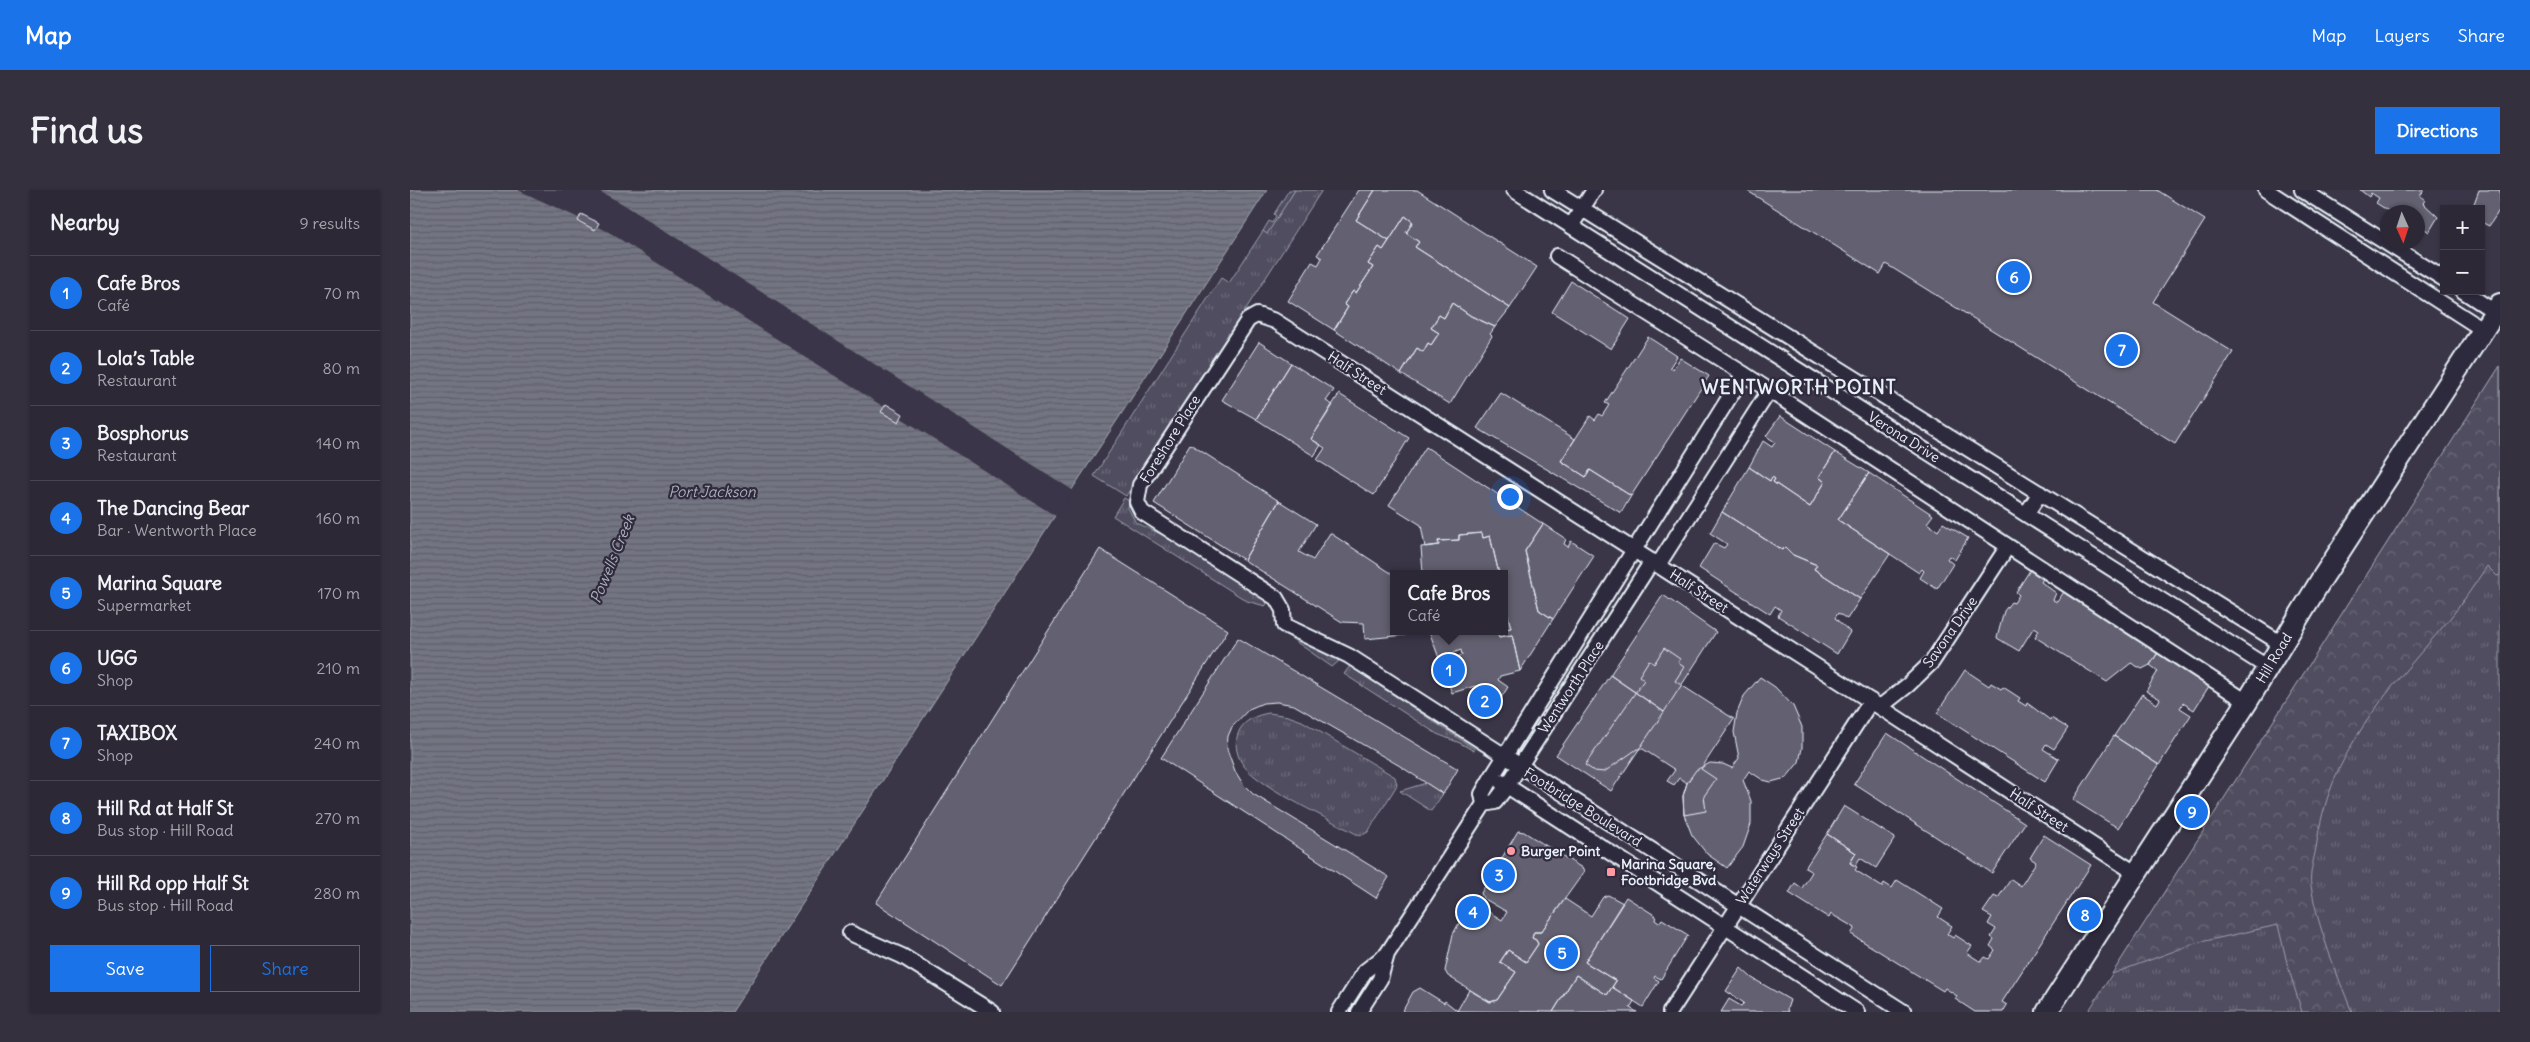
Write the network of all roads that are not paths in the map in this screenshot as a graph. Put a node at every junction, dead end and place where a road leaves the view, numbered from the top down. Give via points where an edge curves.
1 (1514, 190) edge
2 (1552, 190) edge
3 (1594, 190) edge
4 (2266, 190) edge
5 (2302, 190) edge
6 (1582, 209) junction
7 (1571, 226) junction
8 (1557, 256) dead end
9 (2440, 276) edge
10 (2471, 295) edge
11 (2497, 308) edge
12 (1257, 316) joint
13 (2482, 329) junction
14 (1785, 334) junction
15 (1773, 354) junction
16 (1744, 374) junction
17 (1769, 391) junction
18 (2040, 493) junction
19 (2026, 514) junction
20 (2008, 546) junction
21 (1634, 550) junction
22 (1655, 563) junction
23 (1284, 624) joint
24 (2282, 644) junction
25 (2268, 667) junction
26 (2248, 702) junction
27 (1876, 704) junction
28 (1504, 758) junction
29 (1519, 767) junction
30 (1492, 777) junction
31 (1507, 786) junction
32 (1484, 804) junction
33 (2137, 874) junction
34 (1738, 906) junction
35 (1725, 926) junction
36 (850, 933) dead end
37 (1387, 954) junction
38 (992, 1012) edge
39 (1339, 1012) edge
40 (1359, 1012) edge
41 (1670, 1012) edge
42 (1857, 1012) edge
43 (1904, 1012) edge
44 (2048, 1012) edge

1 - 7 street, Verona Drive
2 - 6 street, Verona Drive
3 - 6 street
4 - 13 street
5 - 9 street
6 - 7 street
6 - 14 street, Verona Drive
7 - 15 street, Verona Drive
8 - 16 street
10 - 11 street
11 - 13 street, Hill Road
12 - 21 street, Half Street via 1275,321
12 - 23 street, Foreshore Place via 1240,329 1140,485 1137,502 1146,515 1276,598 1283,610
13 - 24 street, Hill Road
14 - 15 street
14 - 18 street, Verona Drive
15 - 19 street, Verona Drive
16 - 17 street
16 - 21 street, Wentworth Place
17 - 20 street
17 - 22 street, Wentworth Place
18 - 19 street
18 - 24 street, Verona Drive
19 - 25 street, Verona Drive
20 - 26 street
20 - 27 street, Savona Drive via 1932,662 1908,685
21 - 22 street, Half Street
21 - 28 street, Wentworth Place
22 - 27 street, Half Street
22 - 29 street, Wentworth Place
23 - 28 street, Footbridge Boulevard via 1349,656
24 - 25 street, Hill Road
25 - 26 street, Hill Road
26 - 33 street, Hill Road
27 - 33 street, Half Street
27 - 34 street, Waterways Street
28 - 29 street, Footbridge Boulevard
28 - 30 street, Wentworth Place
29 - 31 street, Wentworth Place
29 - 34 street, Footbridge Boulevard
30 - 31 street, Footbridge Boulevard
30 - 32 street, Wentworth Place via 1482,794
31 - 32 street, Wentworth Place via 1496,802
31 - 35 street, Footbridge Boulevard
32 - 37 street, Wentworth Place
33 - 44 street, Hill Road
34 - 35 street, Waterways Street
34 - 43 street, Footbridge Boulevard
35 - 41 street, Waterways Street
35 - 42 street, Footbridge Boulevard
36 - 38 street via 902,956
37 - 39 street, Wentworth Place via 1365,970
37 - 40 street, Wentworth Place via 1380,979

